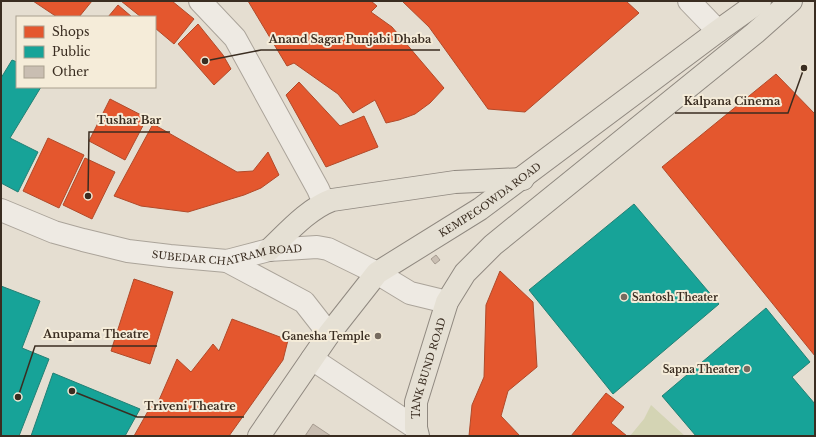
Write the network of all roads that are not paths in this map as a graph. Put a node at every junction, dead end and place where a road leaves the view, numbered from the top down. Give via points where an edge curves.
1 (200, 1) edge
2 (689, 1) edge
3 (760, 1) edge
4 (791, 1) edge
5 (718, 31) junction
6 (522, 179) junction
7 (324, 203) junction
8 (1, 210) edge
9 (269, 250) junction
10 (226, 261) junction
11 (377, 274) junction
12 (447, 302) junction
13 (330, 334) junction
14 (312, 359) junction
15 (417, 432) edge
16 (259, 436) edge

1 - 7 street via 235,38
2 - 5 street
3 - 5 main road, KEMPEGOWDA ROAD
4 - 12 main road via 493,245 466,273
5 - 6 main road, KEMPEGOWDA ROAD
6 - 7 main road via 455,182
6 - 11 main road, KEMPEGOWDA ROAD via 480,209
7 - 9 main road
8 - 10 street, SUBEDAR CHATRAM ROAD via 54,232 128,251
9 - 10 street, SUBEDAR CHATRAM ROAD
9 - 11 street, SUBEDAR CHATRAM ROAD via 317,247 328,249
10 - 13 street via 304,302
11 - 12 street, SUBEDAR CHATRAM ROAD via 410,293
11 - 13 main road, KEMPEGOWDA ROAD
12 - 15 main road, TANK BUND ROAD via 416,402
13 - 14 main road, KEMPEGOWDA ROAD
14 - 15 street
14 - 16 main road, KEMPEGOWDA ROAD

